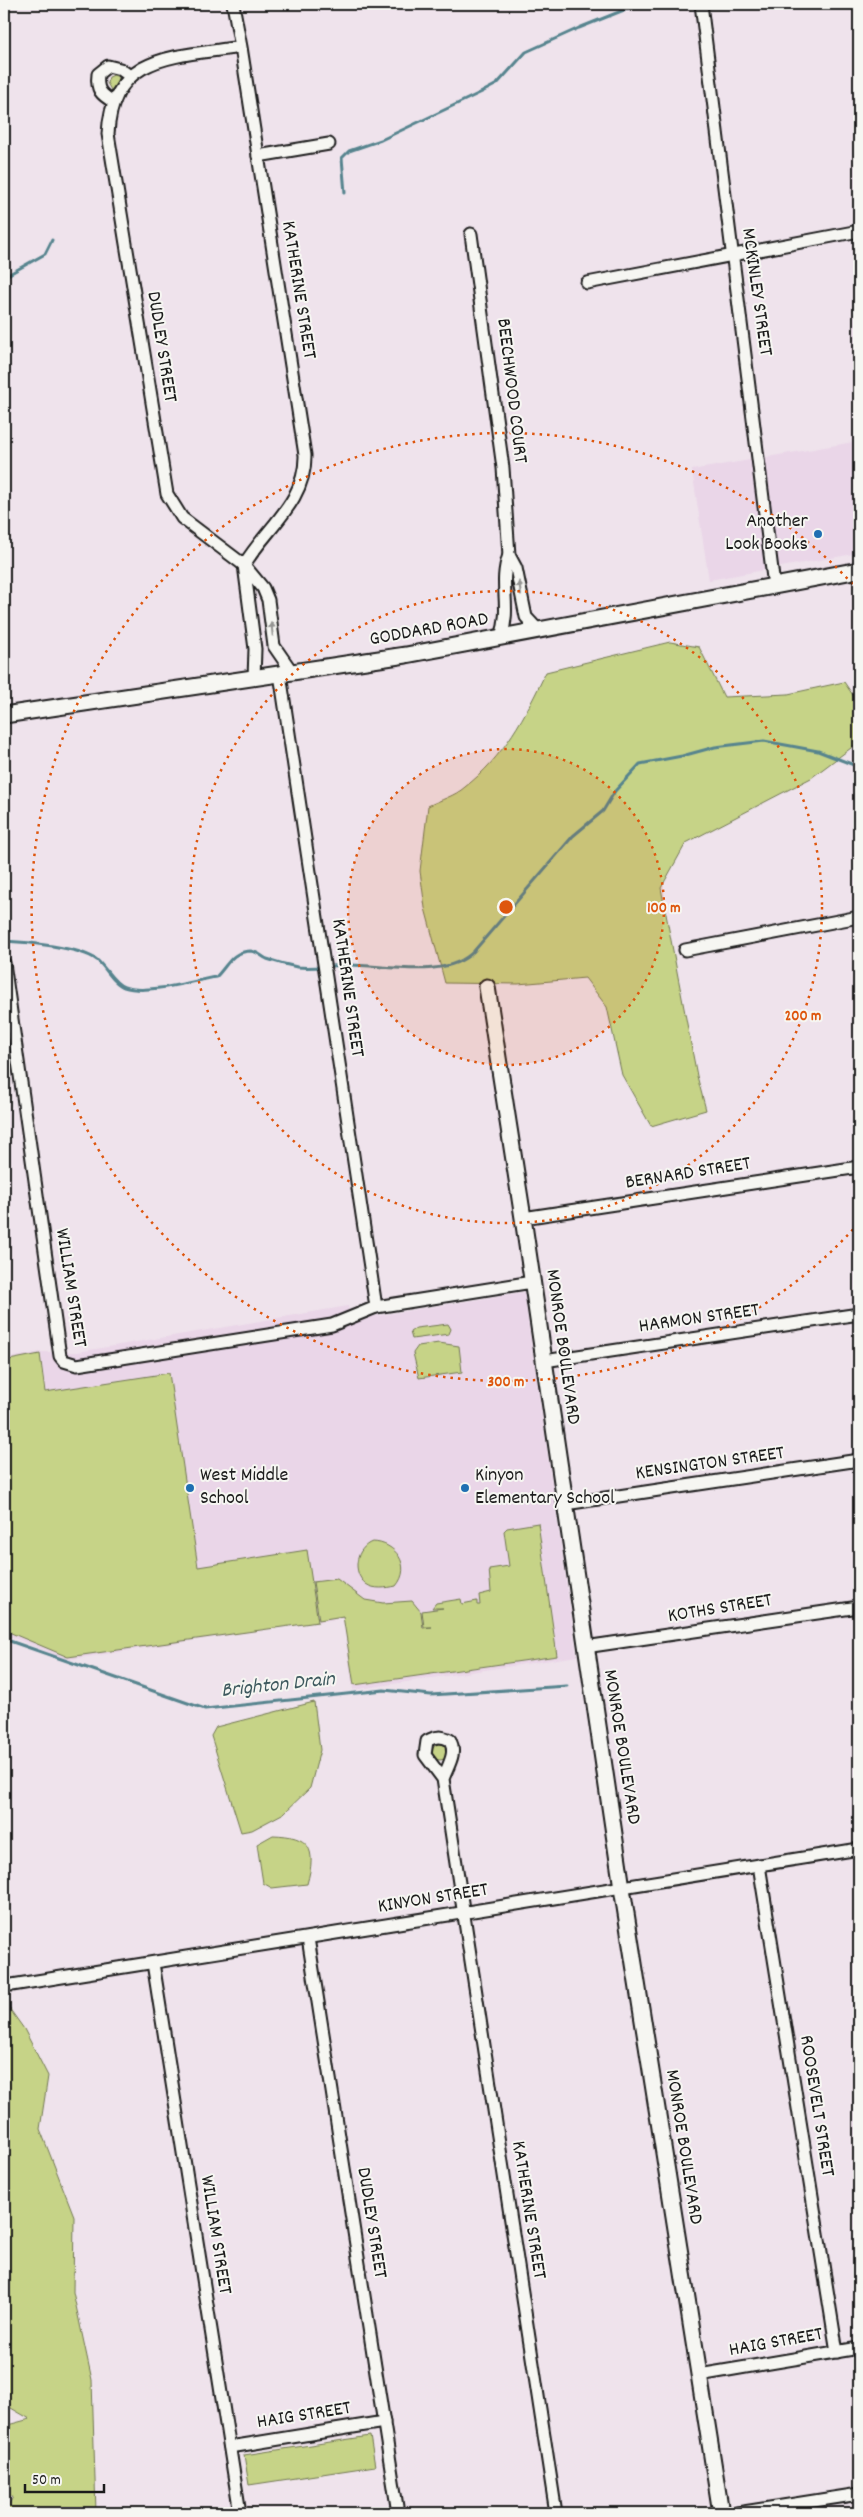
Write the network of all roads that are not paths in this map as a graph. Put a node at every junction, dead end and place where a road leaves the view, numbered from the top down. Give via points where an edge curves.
1 (233, 4) edge
2 (701, 4) edge
3 (241, 47) junction
4 (130, 76) junction
5 (114, 102) junction
6 (329, 144) dead end
7 (258, 156) junction
8 (859, 231) edge
9 (471, 234) dead end
10 (732, 255) junction
11 (587, 283) dead end
12 (509, 555) junction
13 (244, 565) junction
14 (859, 570) edge
15 (774, 586) junction
16 (539, 631) junction
17 (501, 638) junction
18 (286, 673) junction
19 (254, 678) junction
20 (4, 715) edge
21 (859, 917) edge
22 (685, 950) dead end
23 (4, 963) edge
24 (486, 987) dead end
25 (859, 1167) edge
26 (523, 1218) junction
27 (532, 1282) junction
28 (376, 1307) junction
29 (859, 1314) edge
30 (544, 1361) junction
31 (859, 1460) edge
32 (565, 1504) junction
33 (859, 1607) edge
34 (585, 1648) junction
35 (443, 1779) dead end
36 (859, 1849) edge
37 (759, 1865) junction
38 (622, 1888) junction
39 (463, 1912) junction
40 (308, 1938) junction
41 (153, 1963) junction
42 (12, 1985) dead end
43 (859, 2348) edge
44 (837, 2352) junction
45 (699, 2375) junction
46 (384, 2422) junction
47 (230, 2448) junction
48 (859, 2494) edge
49 (240, 2513) edge
50 (398, 2513) edge
51 (556, 2513) edge
52 (721, 2513) edge
53 (737, 2513) edge

1 - 3 street, KATHERINE STREET
2 - 10 street, MCKINLEY STREET
3 - 4 street, DUDLEY STREET via 158,61 139,68
3 - 7 street, KATHERINE STREET
4 - 5 street, DUDLEY STREET
4 - 5 street via 108,66 98,74 97,85 101,95
5 - 13 street, DUDLEY STREET via 108,134 166,494 182,518
6 - 7 street
7 - 13 street, KATHERINE STREET via 306,465 296,498 254,548
8 - 10 street
9 - 12 street, BEECHWOOD COURT via 503,468
10 - 11 street
10 - 15 street, MCKINLEY STREET
16 -> 12 street, BEECHWOOD COURT via 526,617 522,607 516,568
12 - 17 street, BEECHWOOD COURT via 503,572 506,622
18 -> 13 street, KATHERINE STREET via 274,646 268,600 263,588
13 - 19 street via 255,649
14 - 15 street, GODDARD ROAD
15 - 16 street, GODDARD ROAD
16 - 17 street, GODDARD ROAD
17 - 18 street, GODDARD ROAD
18 - 19 street, GODDARD ROAD
18 - 28 street, KATHERINE STREET via 326,980
19 - 20 street, GODDARD ROAD
21 - 22 street
23 - 28 street, WILLIAM STREET via 60,1356 64,1361 77,1365 332,1324
24 - 26 street, MONROE BOULEVARD
25 - 26 street, BERNARD STREET
26 - 27 street, MONROE BOULEVARD
27 - 28 street
27 - 30 street, MONROE BOULEVARD
29 - 30 street, HARMON STREET
30 - 32 street, MONROE BOULEVARD
31 - 32 street, KENSINGTON STREET
32 - 34 street, MONROE BOULEVARD
33 - 34 street, KOTHS STREET
34 - 38 street, MONROE BOULEVARD
35 - 39 street, KATHERINE STREET
36 - 37 street, KINYON STREET
37 - 38 street, KINYON STREET
37 - 44 street, ROOSEVELT STREET
38 - 39 street, KINYON STREET
38 - 45 street, MONROE BOULEVARD
39 - 40 street, KINYON STREET
39 - 51 street, KATHERINE STREET
40 - 41 street, KINYON STREET
40 - 46 street, DUDLEY STREET
41 - 42 street, KINYON STREET
41 - 47 street, WILLIAM STREET
43 - 44 street, HAIG STREET
44 - 45 street, HAIG STREET
45 - 52 street, MONROE BOULEVARD
46 - 47 street, HAIG STREET
46 - 50 street, DUDLEY STREET
47 - 49 street, WILLIAM STREET
48 - 53 street

